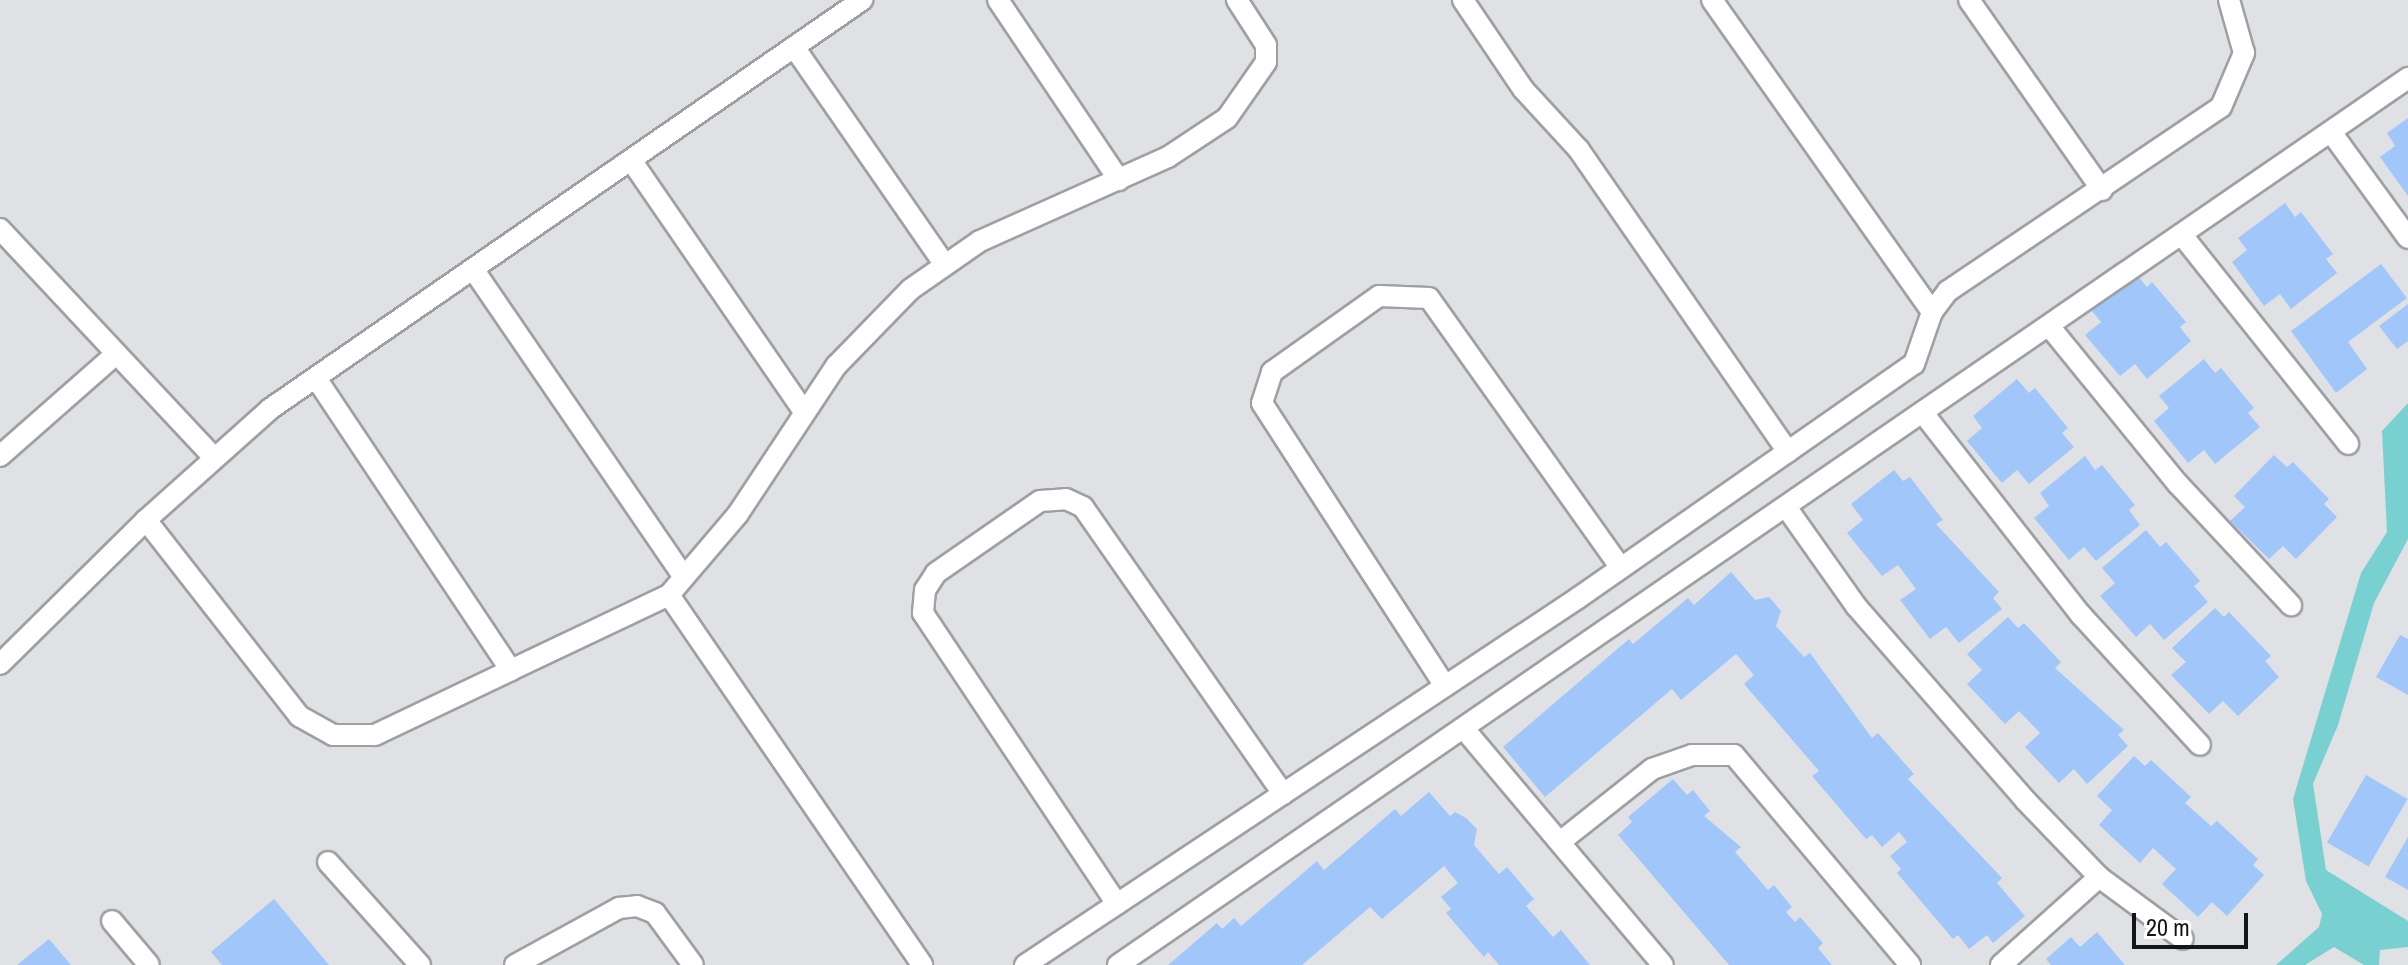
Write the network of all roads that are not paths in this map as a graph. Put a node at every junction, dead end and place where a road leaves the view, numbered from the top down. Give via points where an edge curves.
1 (862, 0) edge
2 (998, 0) edge
3 (1237, 0) edge
4 (1463, 0) edge
5 (1712, 0) edge
6 (1969, 0) edge
7 (2229, 0) edge
8 (794, 47) junction
9 (2408, 78) edge
10 (2331, 132) junction
11 (631, 160) junction
12 (1119, 180) junction
13 (2102, 190) junction
14 (0, 229) edge
15 (2182, 235) junction
16 (2408, 238) edge
17 (944, 264) junction
18 (473, 269) junction
19 (1932, 312) junction
20 (2049, 326) junction
21 (116, 354) junction
22 (316, 378) junction
23 (803, 410) junction
24 (1923, 413) junction
25 (2348, 444) dead end
26 (1788, 452) junction
27 (0, 456) edge
28 (214, 458) junction
29 (1786, 507) junction
30 (146, 520) junction
31 (1621, 568) junction
32 (684, 577) junction
33 (669, 595) junction
34 (2291, 605) dead end
35 (0, 664) edge
36 (511, 670) junction
37 (1445, 686) junction
38 (1465, 730) junction
39 (2200, 745) dead end
40 (1283, 794) junction
41 (1560, 842) junction
42 (328, 862) dead end
43 (2099, 877) junction
44 (1117, 904) junction
45 (112, 921) dead end
46 (2183, 939) dead end
47 (149, 965) edge
48 (420, 965) edge
49 (515, 965) edge
50 (693, 965) edge
51 (922, 965) edge
52 (1025, 965) edge
53 (1118, 965) edge
54 (1663, 965) edge
55 (1910, 965) edge
56 (2001, 965) edge

1 - 8 lane
2 - 12 lane
3 - 12 lane via 1266,45 1262,73 1227,118 1168,157
4 - 26 lane via 1523,89 1579,150
5 - 19 lane
6 - 13 lane
7 - 13 lane via 2244,53 2231,94 2209,118
8 - 11 lane
8 - 17 lane
9 - 10 lane
10 - 15 lane
10 - 16 lane
11 - 18 lane
11 - 23 lane
12 - 17 lane via 980,241
13 - 19 lane via 1948,291
14 - 21 lane
15 - 20 lane
15 - 25 lane
17 - 23 lane via 879,318
18 - 22 lane
18 - 32 lane
19 - 26 lane via 1914,364
20 - 24 lane
20 - 34 lane via 2178,484
21 - 27 lane
21 - 28 lane
22 - 28 lane
22 - 36 lane
23 - 32 lane via 738,514
24 - 29 lane
24 - 39 lane via 2081,615
26 - 31 lane
28 - 30 lane
29 - 38 lane
29 - 43 lane via 1856,606 1953,721
30 - 35 lane
30 - 36 lane via 299,716 324,731 375,735
31 - 37 lane
31 - 37 lane via 1429,298 1379,296 1272,372 1262,403
32 - 33 lane
33 - 36 lane
33 - 51 lane
37 - 40 lane
38 - 41 lane
38 - 53 lane
40 - 44 lane
40 - 44 lane via 1083,507 1066,499 1040,501 936,573 925,590 923,613
41 - 54 lane
41 - 55 lane via 1652,769 1692,755 1734,755
42 - 48 lane
43 - 46 lane
43 - 56 lane
44 - 52 lane
45 - 47 lane
49 - 50 lane via 619,908 637,906 655,913

